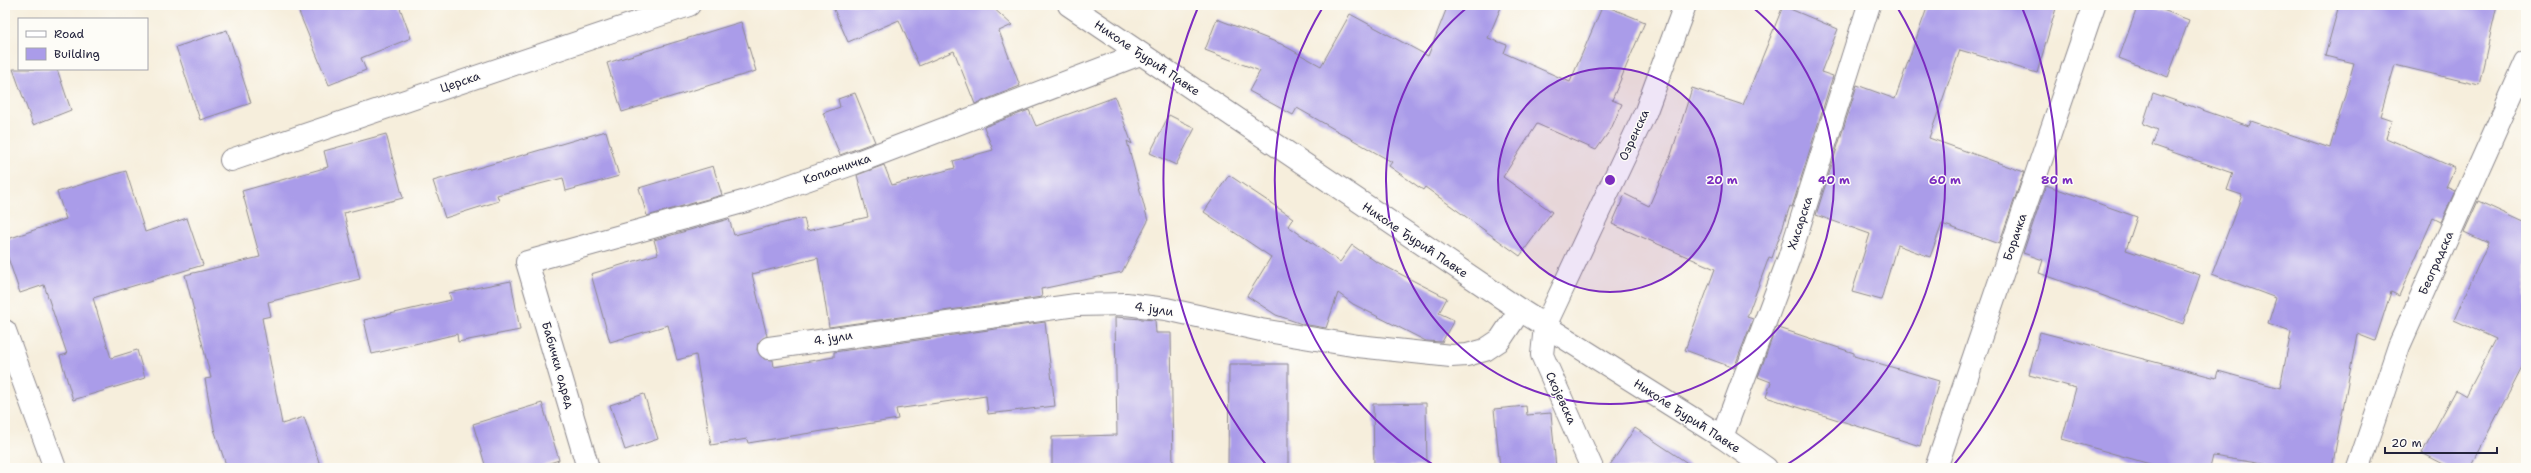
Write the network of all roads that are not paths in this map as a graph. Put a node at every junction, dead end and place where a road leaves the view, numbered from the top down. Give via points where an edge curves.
1 (688, 5) edge
2 (1069, 5) edge
3 (1685, 5) edge
4 (1869, 5) edge
5 (2094, 5) edge
6 (1140, 54) junction
7 (2526, 62) edge
8 (231, 160) dead end
9 (527, 262) joint
10 (1520, 310) junction
11 (1545, 326) junction
12 (5, 331) edge
13 (769, 348) dead end
14 (1722, 437) junction
15 (55, 468) edge
16 (588, 468) edge
17 (1592, 468) edge
18 (1766, 468) edge
19 (1936, 468) edge
20 (2358, 468) edge

1 - 8 street, Церска
2 - 6 street, Николе Ђурић Павке
3 - 11 street, Озренска via 1646,111
4 - 14 street, Хисарска via 1789,258
5 - 19 street, Борачка
6 - 9 street, Копаоничка via 855,163 746,201
6 - 10 street, Николе Ђурић Павке
7 - 20 street, Београдска via 2399,346
9 - 16 street, Бабички одред
10 - 11 street, Николе Ђурић Павке
10 - 13 street, 4. јули via 1500,340 1485,350 1451,356 1306,337 1166,309 1126,304 1076,304
11 - 14 street, Николе Ђурић Павке
11 - 17 street, Скојевска via 1542,355
12 - 15 street
14 - 18 street, Николе Ђурић Павке

